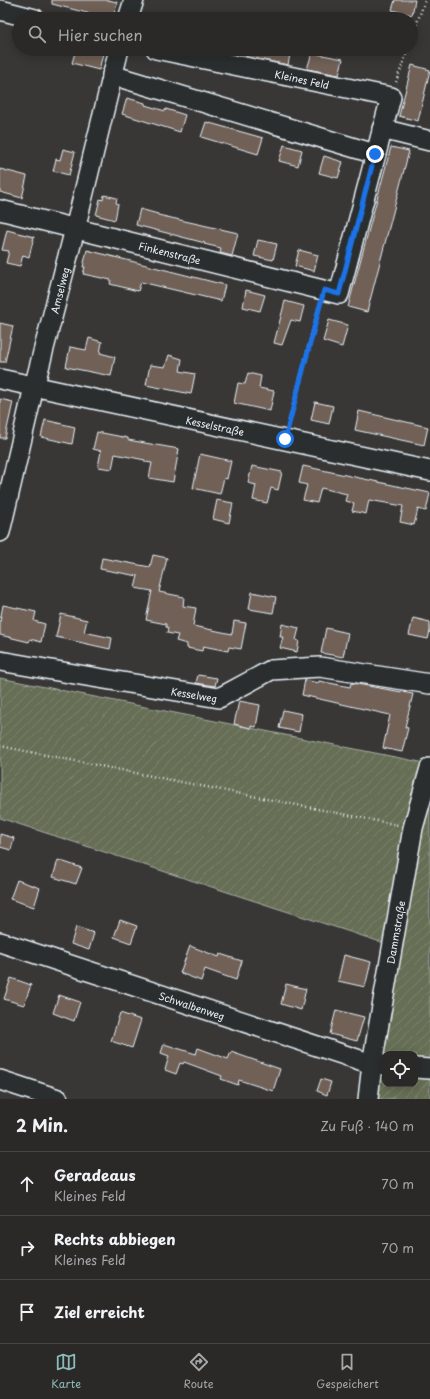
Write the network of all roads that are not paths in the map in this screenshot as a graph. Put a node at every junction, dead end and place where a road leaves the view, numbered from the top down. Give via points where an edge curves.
1 (134, 0) edge
2 (0, 10) edge
3 (130, 12) edge
4 (12, 13) edge
5 (117, 56) edge
6 (190, 56) edge
7 (112, 75) junction
8 (382, 129) junction
9 (430, 141) edge
10 (375, 154) junction
11 (0, 210) edge
12 (75, 229) junction
13 (0, 379) edge
14 (34, 387) junction
15 (430, 471) edge
16 (0, 532) edge
17 (0, 661) edge
18 (430, 684) edge
19 (430, 768) edge
20 (0, 942) edge
21 (379, 1065) edge
22 (418, 1068) edge
23 (430, 1069) edge
24 (0, 1080) edge
25 (58, 1099) edge
26 (368, 1099) edge

1 - 3 street
2 - 4 street
5 - 7 street, Amselweg
6 - 8 street, Kleines Feld via 390,97
7 - 10 street
7 - 12 street, Amselweg
8 - 9 street
8 - 10 street
10 - 12 street, Finkenstraße via 331,292
11 - 12 street, Finkenstraße
12 - 14 street, Amselweg
13 - 14 street, Kesselstraße
14 - 15 street, Kesselstraße
14 - 16 street, Amselweg
17 - 18 street, Kesselweg via 219,698 271,670 285,669 320,667
19 - 21 street, Dammstraße via 413,828
20 - 21 street, Schwalbenweg
21 - 26 street, Dammstraße
22 - 23 street
24 - 25 street

